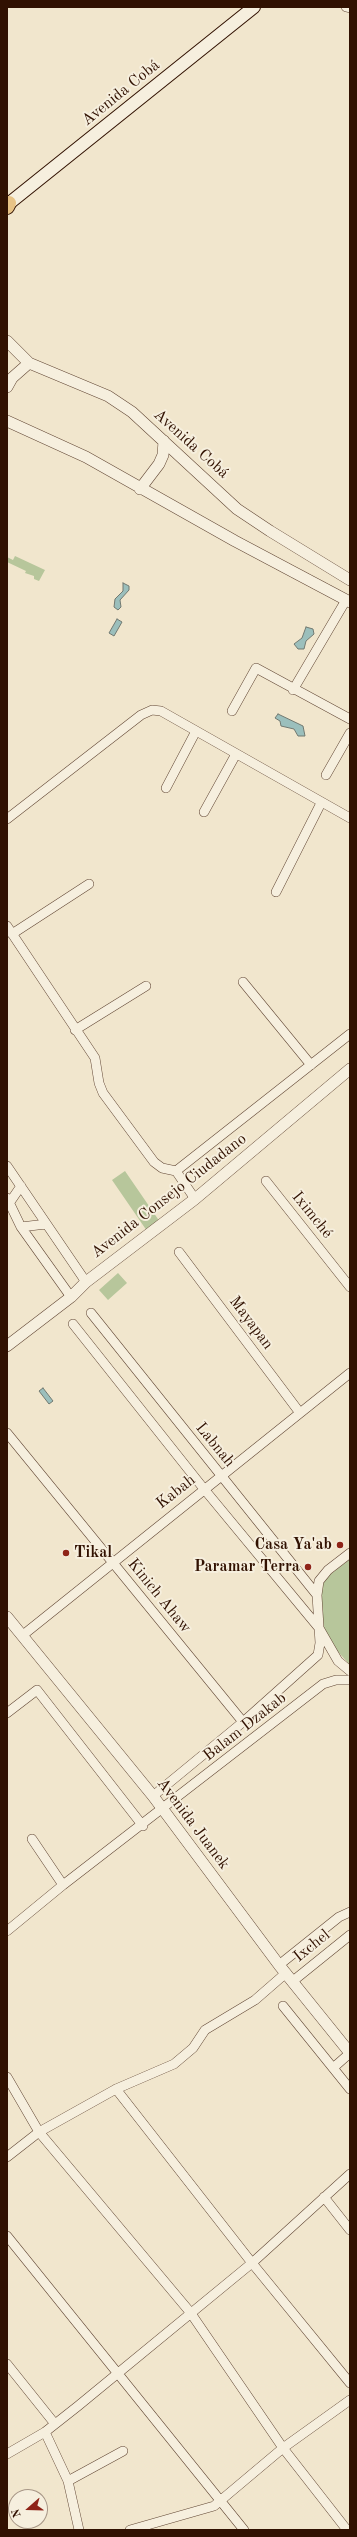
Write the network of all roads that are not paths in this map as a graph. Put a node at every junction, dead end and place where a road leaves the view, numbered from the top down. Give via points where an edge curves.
1 (254, 7) edge
2 (346, 7) edge
3 (350, 8) edge
4 (8, 205) edge
5 (7, 341) edge
6 (29, 364) junction
7 (7, 387) edge
8 (7, 421) edge
9 (164, 441) junction
10 (140, 488) junction
11 (350, 580) edge
12 (348, 601) edge
13 (293, 690) junction
14 (232, 711) dead end
15 (350, 719) edge
16 (196, 731) junction
17 (350, 733) edge
18 (236, 754) junction
19 (326, 775) dead end
20 (166, 788) dead end
21 (321, 803) junction
22 (204, 812) dead end
23 (350, 818) edge
24 (7, 819) edge
25 (89, 884) dead end
26 (276, 892) dead end
27 (7, 926) edge
28 (12, 934) junction
29 (243, 982) dead end
30 (146, 986) dead end
31 (75, 1030) junction
32 (350, 1034) edge
33 (311, 1065) junction
34 (350, 1069) edge
35 (7, 1166) edge
36 (176, 1172) junction
37 (266, 1181) dead end
38 (21, 1186) junction
39 (195, 1199) junction
40 (8, 1200) edge
41 (46, 1224) junction
42 (21, 1227) junction
43 (178, 1252) dead end
44 (86, 1282) junction
45 (350, 1287) edge
46 (71, 1297) junction
47 (91, 1313) dead end
48 (73, 1324) dead end
49 (7, 1346) edge
50 (350, 1373) edge
51 (300, 1413) junction
52 (7, 1433) edge
53 (220, 1476) junction
54 (204, 1489) junction
55 (350, 1553) edge
56 (112, 1562) junction
57 (317, 1595) junction
58 (7, 1617) edge
59 (319, 1628) junction
60 (23, 1635) junction
61 (350, 1671) edge
62 (350, 1680) edge
63 (7, 1713) edge
64 (243, 1722) junction
65 (153, 1796) junction
66 (163, 1810) junction
67 (143, 1826) junction
68 (32, 1839) dead end
69 (63, 1885) junction
70 (350, 1912) edge
71 (7, 1931) edge
72 (350, 1935) edge
73 (286, 1973) junction
74 (283, 2006) dead end
75 (350, 2053) edge
76 (333, 2068) junction
77 (7, 2077) edge
78 (116, 2089) junction
79 (350, 2089) edge
80 (39, 2132) junction
81 (7, 2157) edge
82 (350, 2174) edge
83 (324, 2197) junction
84 (350, 2230) edge
85 (7, 2236) edge
86 (252, 2263) junction
87 (190, 2312) junction
88 (7, 2364) edge
89 (116, 2374) junction
90 (350, 2383) edge
91 (350, 2400) edge
92 (55, 2424) junction
93 (44, 2432) junction
94 (283, 2448) junction
95 (123, 2450) dead end
96 (7, 2454) edge
97 (68, 2481) junction
98 (221, 2500) junction
99 (79, 2530) edge
100 (130, 2530) edge
101 (244, 2530) edge
102 (347, 2530) edge

1 - 4 main road, Avenida Cobá
2 - 3 street
5 - 6 street, Avenida Cobá
6 - 7 street via 12,378
6 - 9 street, Avenida Cobá via 108,396 132,412
8 - 10 street via 86,457
9 - 10 street via 159,464
9 - 11 street, Avenida Cobá via 237,509
10 - 12 street
12 - 13 street
13 - 14 street via 256,668
13 - 15 street
16 - 18 street
16 - 20 street
16 - 24 street via 161,711 152,710 141,714
17 - 19 street
18 - 21 street
18 - 22 street
21 - 23 street
21 - 26 street
25 - 28 street
27 - 28 street
28 - 31 street
29 - 33 street
30 - 31 street
31 - 36 street via 95,1058 103,1093 154,1162 162,1168
32 - 33 street
33 - 36 street
34 - 39 street, Avenida Consejo Ciudadano
35 - 38 street
36 - 39 street
37 - 45 street, Iximché
38 - 40 street
38 - 41 street
39 - 44 street, Avenida Consejo Ciudadano
40 - 42 street
41 - 42 street
41 - 44 street
42 - 46 street
43 - 51 street, Mayapan
44 - 46 street, Avenida Consejo Ciudadano
46 - 49 street, Avenida Consejo Ciudadano
47 - 53 street, Labnah
48 - 54 street
50 - 51 street, Kabah
51 - 53 street, Kabah
52 - 56 street, Kinich Ahaw
53 - 54 street, Kabah
53 - 57 street, Labnah
54 - 56 street, Kabah
54 - 59 street
55 - 57 street via 328,1570 319,1581
56 - 60 street, Kabah
56 - 64 street, Kinich Ahaw
57 - 59 street
58 - 60 street, Avenida Juanek
59 - 61 street via 330,1650
59 - 64 street via 318,1655
60 - 65 street, Avenida Juanek
62 - 66 street, Balam Dzakab via 336,1680 323,1684
63 - 67 street via 37,1690
64 - 65 street
65 - 66 street, Avenida Juanek
66 - 67 street, Balam Dzakab
66 - 73 street, Avenida Juanek
67 - 69 street, Balam Dzakab
68 - 69 street
69 - 71 street, Balam Dzakab
70 - 73 street via 339,1917
72 - 73 street, Ixchel
73 - 75 street, Avenida Juanek
73 - 78 street via 256,2000 205,2030 192,2048 174,2064
74 - 76 street
75 - 76 street
76 - 79 street
77 - 80 street
78 - 80 street
78 - 86 street
80 - 81 street
80 - 87 street
82 - 83 street
83 - 84 street
83 - 86 street
85 - 89 street
86 - 87 street
86 - 90 street
87 - 89 street
87 - 94 street
88 - 92 street
89 - 92 street
89 - 98 street
91 - 94 street
92 - 93 street
93 - 96 street
93 - 97 street
94 - 98 street
94 - 102 street
95 - 97 street
97 - 99 street
98 - 100 street via 204,2510
98 - 101 street

